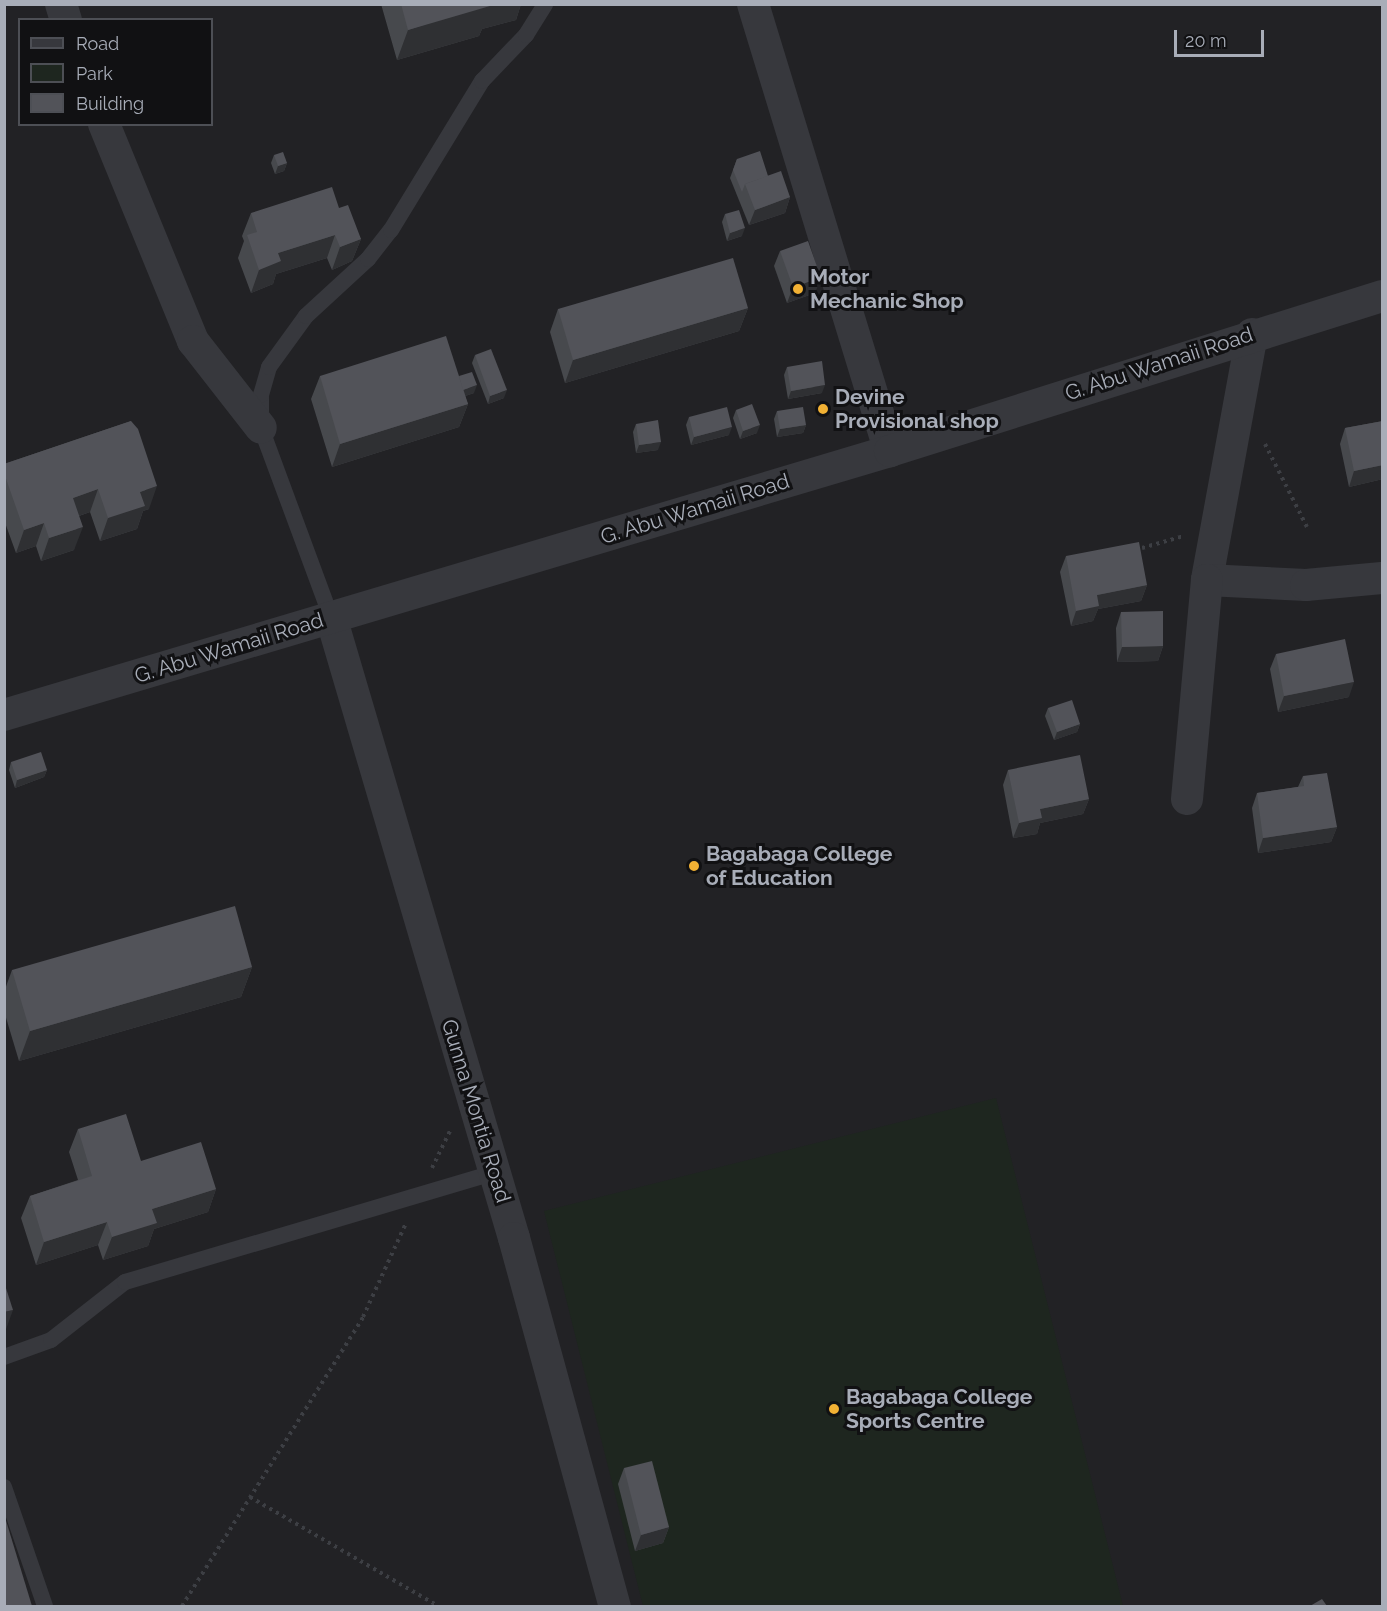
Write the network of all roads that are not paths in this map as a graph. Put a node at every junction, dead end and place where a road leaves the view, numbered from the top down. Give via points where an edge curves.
1 (545, 4) edge
2 (753, 4) edge
3 (105, 126) edge
4 (1383, 296) edge
5 (1252, 334) junction
6 (261, 428) junction
7 (890, 451) junction
8 (1383, 578) edge
9 (1207, 580) junction
10 (330, 617) junction
11 (4, 714) edge
12 (1187, 799) dead end
13 (494, 1173) junction
14 (4, 1357) edge
15 (4, 1487) edge
16 (45, 1606) edge
17 (615, 1606) edge

1 - 6 lane via 526,35 483,81 391,230 368,259 306,316 269,367 261,395
2 - 7 street
3 - 6 street via 193,342
4 - 5 street, G. Abu Wamaii Road
5 - 7 street, G. Abu Wamaii Road
5 - 9 street
6 - 10 lane
7 - 10 street, G. Abu Wamaii Road
8 - 9 street via 1306,585
9 - 12 street
10 - 11 street, G. Abu Wamaii Road
10 - 13 street, Gunna Montia Road
13 - 14 lane via 125,1282 51,1340
13 - 17 street, Gunna Montia Road
15 - 16 lane

